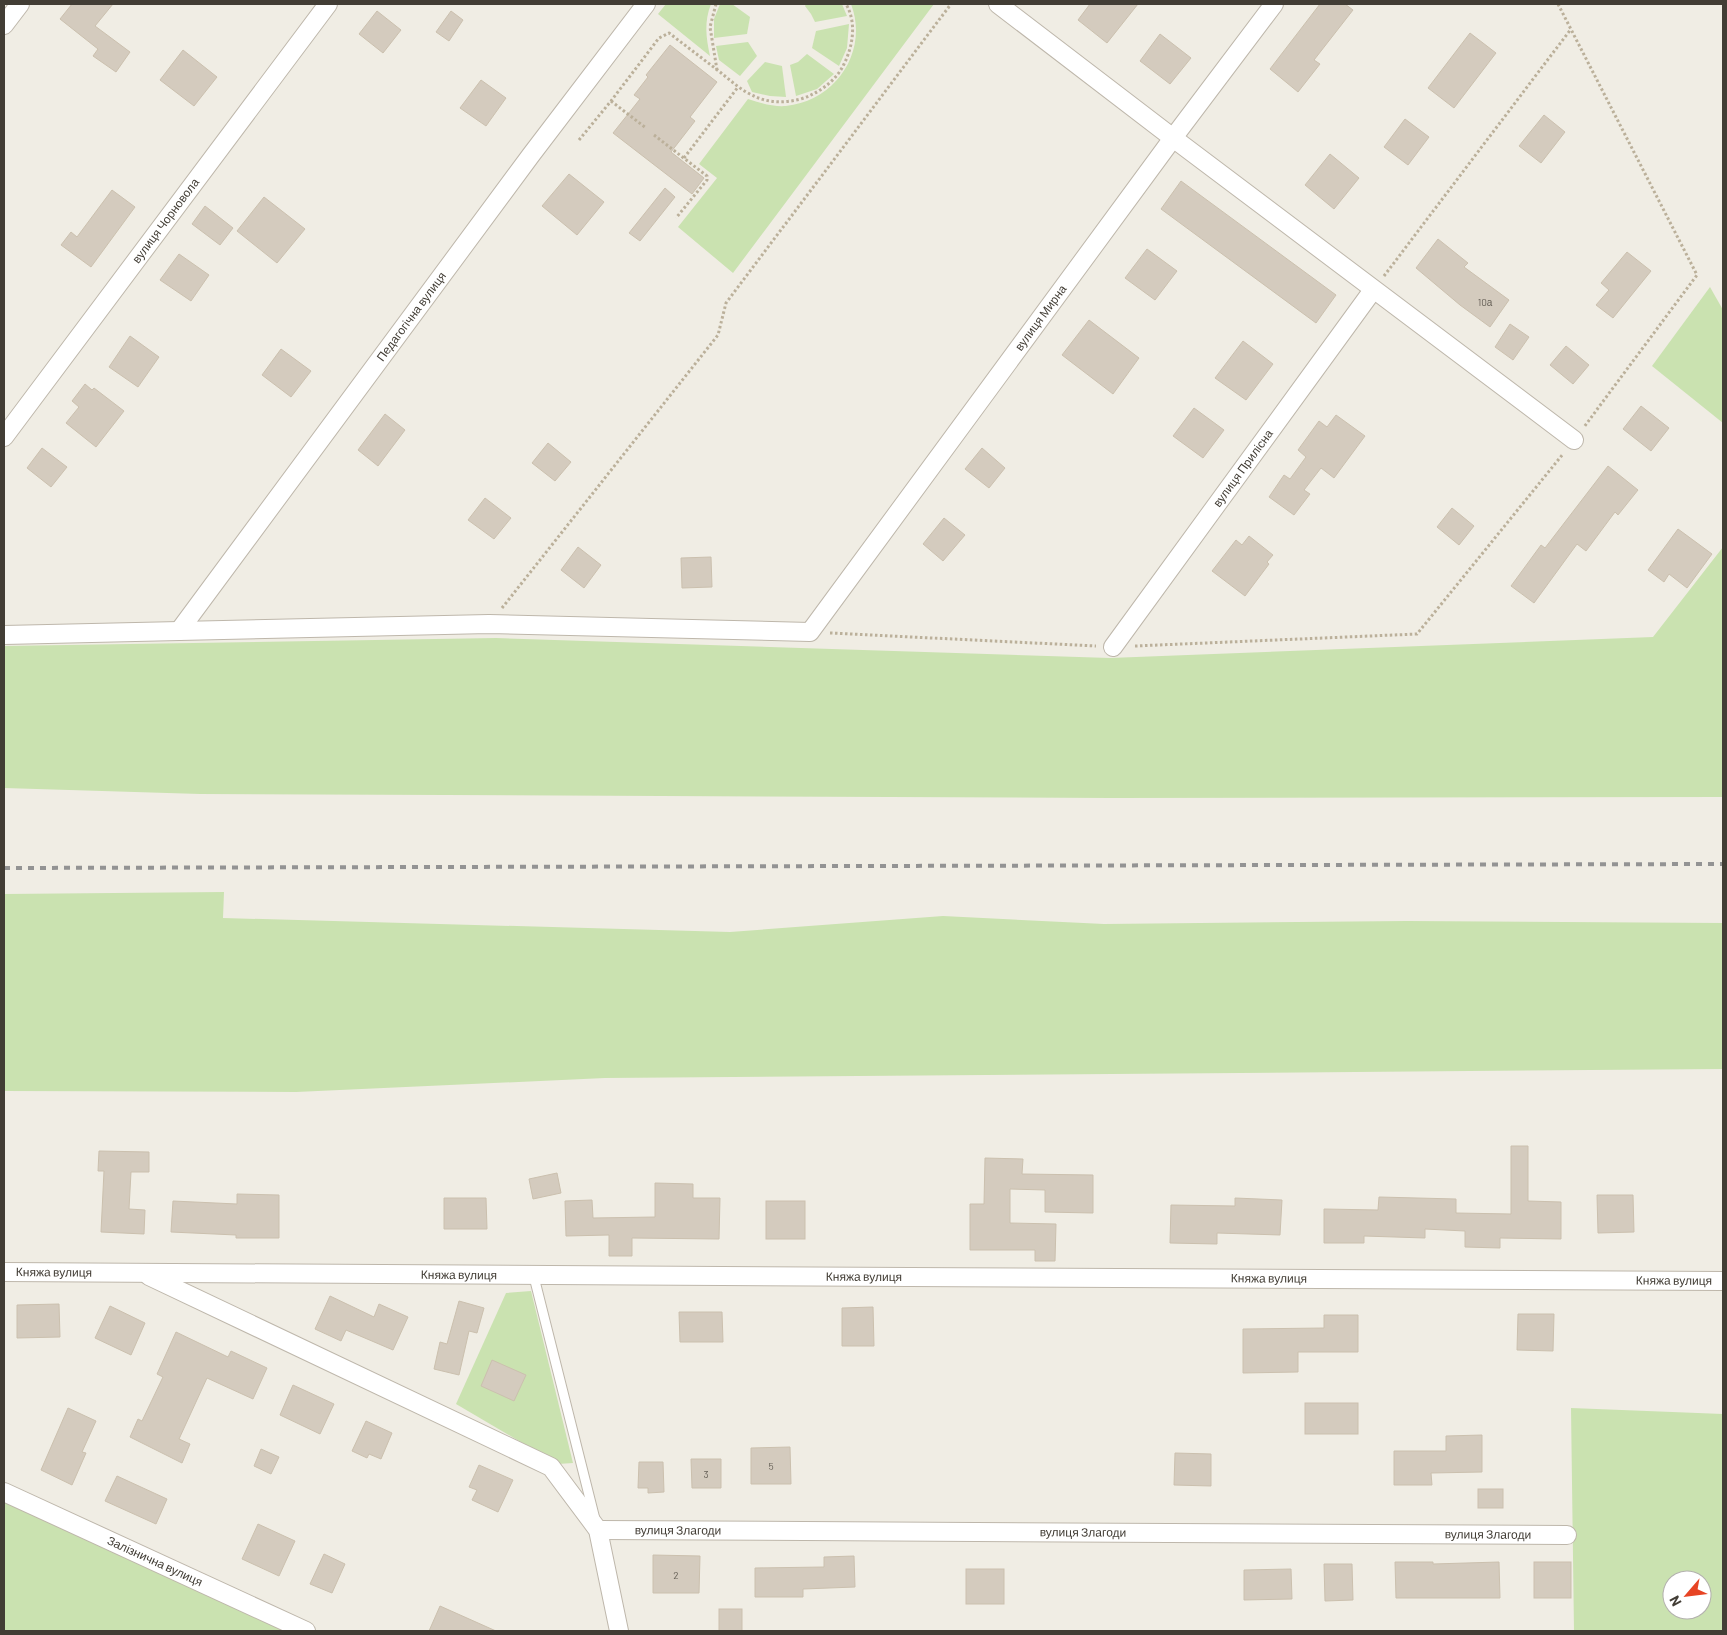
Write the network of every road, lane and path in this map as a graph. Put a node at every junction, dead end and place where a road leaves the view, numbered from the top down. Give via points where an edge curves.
1 (20, 4) edge
2 (328, 4) edge
3 (646, 4) edge
4 (716, 4) edge
5 (846, 4) edge
6 (951, 4) edge
7 (998, 4) edge
8 (1274, 4) edge
9 (1558, 4) edge
10 (4, 25) edge
11 (1571, 29) junction
12 (718, 71) junction
13 (738, 86) junction
14 (611, 101) junction
15 (646, 128) dead end
16 (654, 135) dead end
17 (1173, 138) junction
18 (579, 140) dead end
19 (684, 158) junction
20 (676, 218) dead end
21 (1373, 290) junction
22 (4, 437) edge
23 (1574, 440) junction
24 (490, 624) junction
25 (179, 631) junction
26 (1417, 634) dead end
27 (4, 635) edge
28 (1113, 647) dead end
29 (4, 1272) edge
30 (144, 1274) junction
31 (534, 1277) junction
32 (1723, 1280) edge
33 (4, 1492) edge
34 (598, 1530) junction
35 (1567, 1535) dead end
36 (306, 1631) edge
37 (620, 1631) edge

1 - 10 street
2 - 22 street, вулиця Чорновола
3 - 25 street, Педагогічна вулиця
4 - 12 path via 710,27
5 - 13 path via 852,41 842,69 826,86 805,98 786,102 755,97
6 - 24 path via 726,303 718,335
7 - 17 street
8 - 17 street, вулиця Мирна
9 - 11 path
11 - 21 path
11 - 23 path via 1697,275
12 - 13 path
12 - 14 path via 669,32 659,38
13 - 19 path
14 - 15 path
14 - 18 path
16 - 19 path
17 - 21 street
17 - 24 street, вулиця Мирна via 810,632
19 - 20 path via 707,176 707,180
21 - 23 street
21 - 28 street, вулиця Прилісна
23 - 26 path
24 - 25 street
25 - 27 street
29 - 30 street, Княжа вулиця
30 - 31 street, Княжа вулиця
30 - 34 street via 551,1467
31 - 32 street, Княжа вулиця
31 - 34 lane
33 - 36 street, Залізнична вулиця
34 - 35 street, вулиця Злагоди
34 - 37 street

